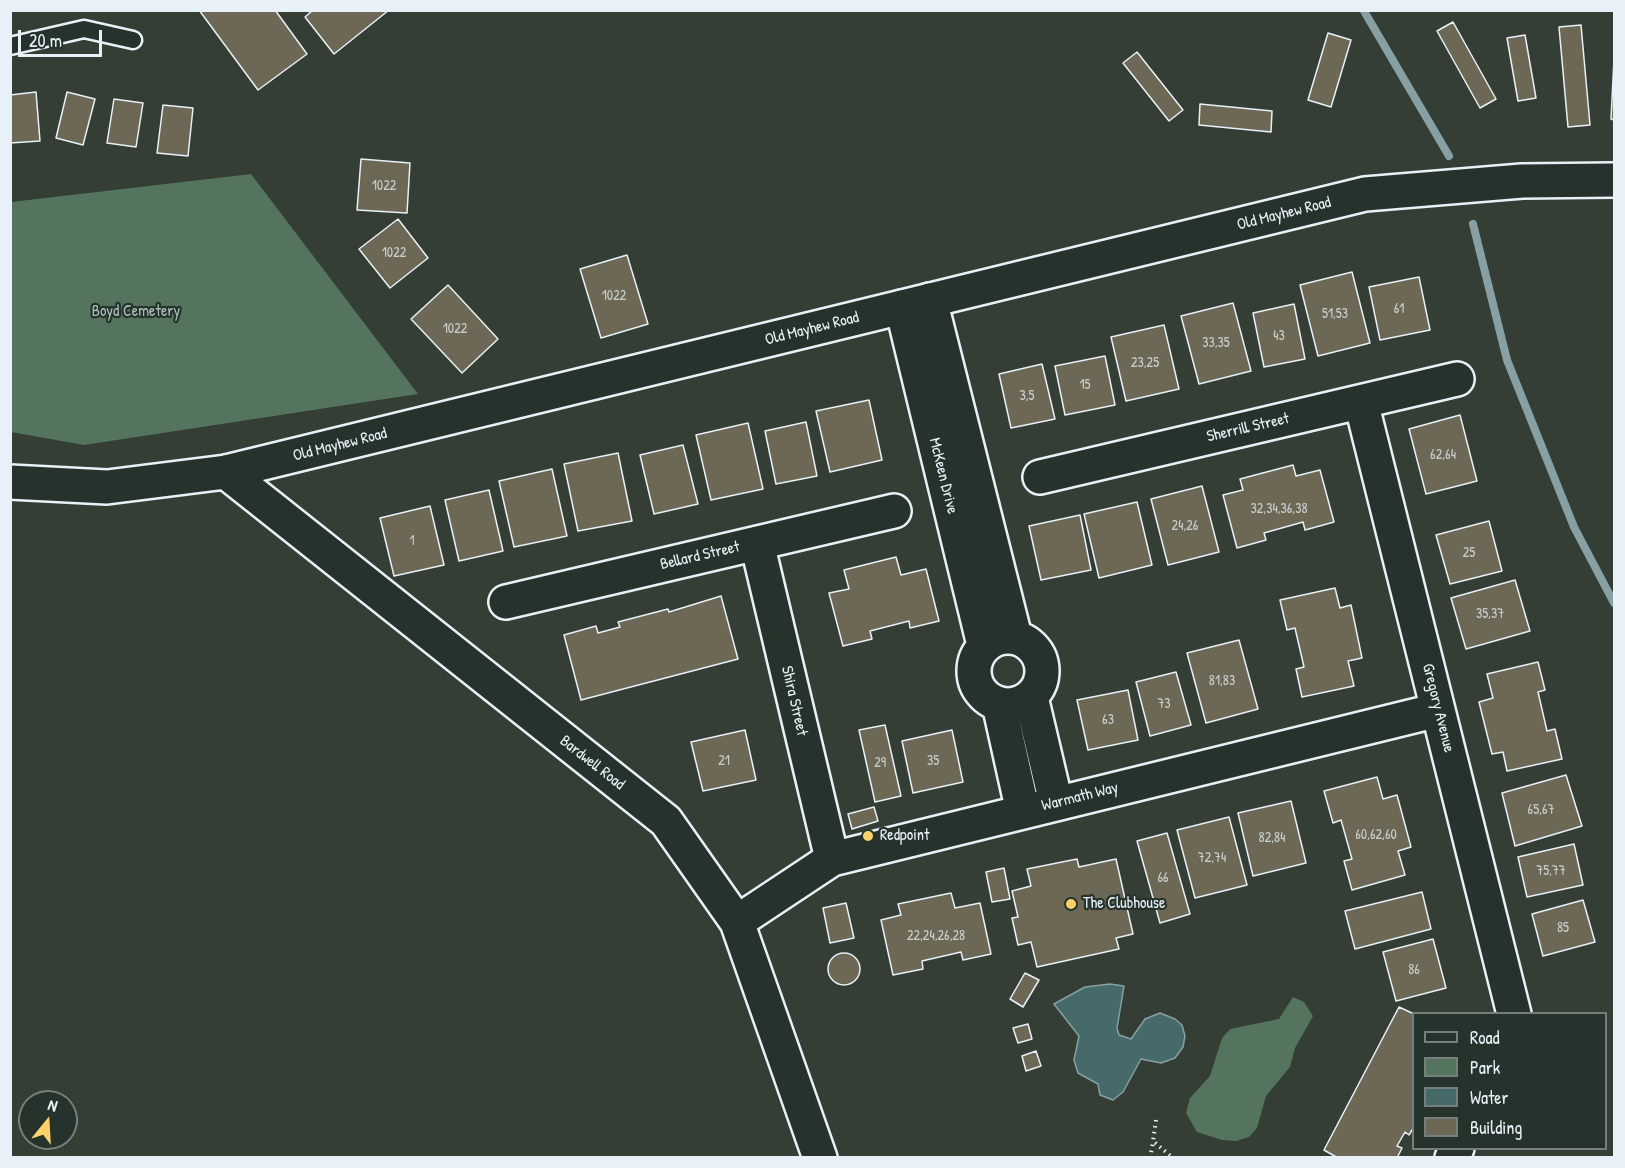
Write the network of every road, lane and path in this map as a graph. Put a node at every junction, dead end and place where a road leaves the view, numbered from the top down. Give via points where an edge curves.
1 (133, 40) dead end
2 (10, 46) edge
3 (1614, 180) edge
4 (916, 303) junction
5 (1457, 379) dead end
6 (1361, 402) junction
7 (226, 472) junction
8 (1040, 477) dead end
9 (10, 482) edge
10 (894, 511) dead end
11 (757, 543) junction
12 (506, 602) dead end
13 (1000, 641) junction
14 (1031, 697) junction
15 (999, 704) junction
16 (1438, 710) junction
17 (1056, 803) junction
18 (1023, 812) junction
19 (832, 859) junction
20 (737, 922) junction
21 (1514, 1012) edge
22 (1156, 1120) dead end
23 (1153, 1141) junction
24 (820, 1158) edge
25 (1150, 1158) edge
26 (1173, 1158) edge

1 - 2 lane via 84,29
3 - 4 street, Old Mayhew Road via 1522,181 1365,194
4 - 7 street, Old Mayhew Road
4 - 13 street, McKeen Drive
5 - 6 street, Sherrill Street
6 - 8 street, Sherrill Street
6 - 16 street, Gregory Avenue
7 - 9 street, Old Mayhew Road via 107,487
7 - 20 street, Bardwell Road via 666,821
10 - 11 street, Bellard Street
11 - 12 street, Bellard Street
11 - 19 street, Shira Street
13 - 14 street via 1034,648 1042,668 1038,688
13 - 15 street via 974,663 976,684 989,700
14 - 15 street via 1016,705
14 - 17 street
15 - 18 street
16 - 17 street, Warmath Way
16 - 21 street, Gregory Avenue
17 - 18 street, Warmath Way
18 - 19 street, Warmath Way
19 - 20 street, Warmath Way
20 - 24 street, Bardwell Road
22 - 23 path
23 - 25 path
23 - 26 path

